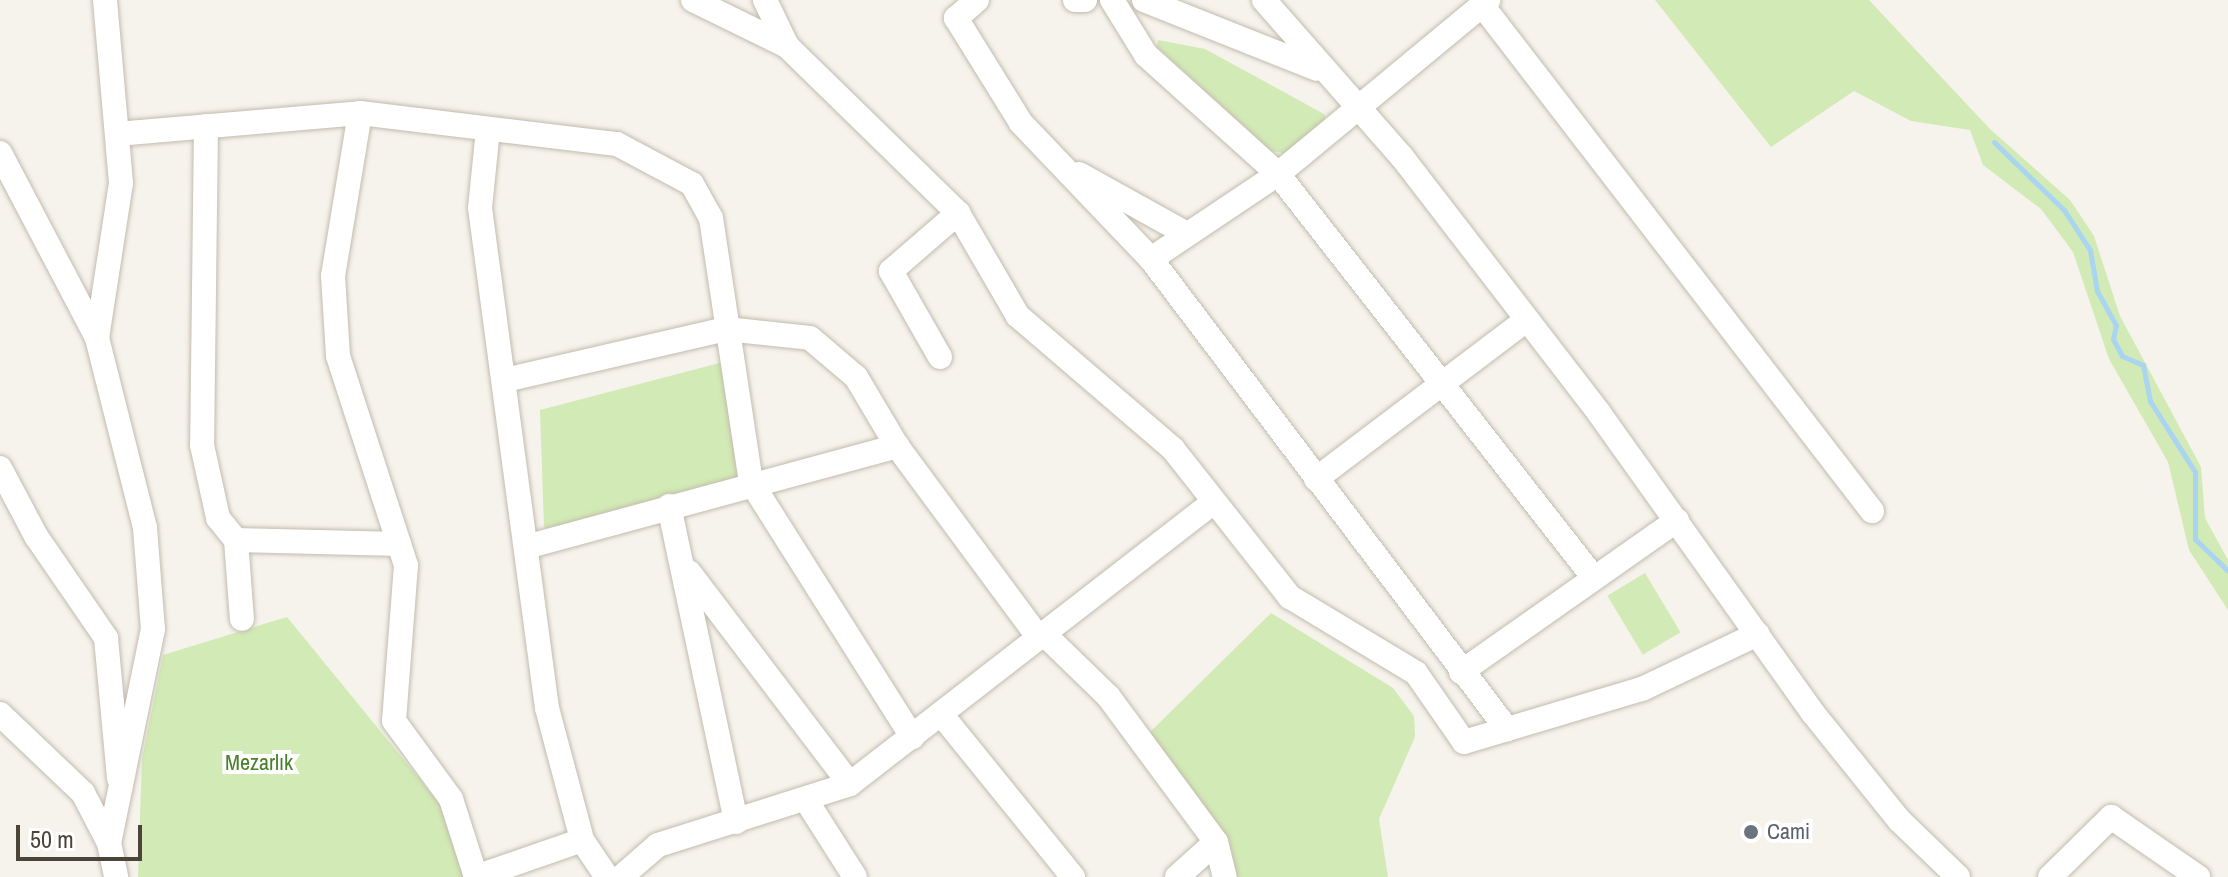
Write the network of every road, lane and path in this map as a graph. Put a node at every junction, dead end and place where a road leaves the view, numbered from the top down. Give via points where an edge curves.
1 (105, 0) edge
2 (693, 0) edge
3 (765, 0) edge
4 (977, 0) edge
5 (1075, 0) edge
6 (1085, 0) edge
7 (1112, 0) edge
8 (1144, 0) edge
9 (1264, 0) edge
10 (1470, 6) edge
11 (787, 46) junction
12 (1319, 70) junction
13 (1355, 111) junction
14 (360, 113) junction
15 (206, 126) junction
16 (488, 129) junction
17 (117, 134) junction
18 (0, 153) edge
19 (1058, 162) junction
20 (1278, 174) junction
21 (958, 213) junction
22 (1185, 233) junction
23 (1151, 259) junction
24 (1526, 320) junction
25 (726, 329) junction
26 (97, 338) junction
27 (940, 357) dead end
28 (1445, 379) junction
29 (505, 380) junction
30 (897, 446) junction
31 (0, 468) edge
32 (1316, 479) junction
33 (751, 482) junction
34 (1214, 502) junction
35 (669, 506) junction
36 (1872, 511) dead end
37 (1677, 520) junction
38 (236, 540) junction
39 (399, 544) junction
40 (526, 547) junction
41 (685, 567) junction
42 (1594, 578) junction
43 (242, 619) dead end
44 (1758, 634) junction
45 (1042, 636) junction
46 (1461, 672) junction
47 (0, 714) edge
48 (941, 714) junction
49 (1507, 729) junction
50 (912, 737) junction
51 (850, 784) junction
52 (121, 796) junction
53 (806, 800) junction
54 (736, 822) junction
55 (582, 840) junction
56 (1216, 842) junction
57 (109, 843) junction
58 (116, 877) edge
59 (607, 877) edge
60 (621, 877) edge
61 (855, 877) edge
62 (1073, 877) edge
63 (1177, 877) edge
64 (1225, 877) edge
65 (1958, 877) edge
66 (2050, 877) edge
67 (2198, 877) edge

1 - 17 street
2 - 11 street
3 - 11 street
4 - 19 street via 956,18 1021,123
5 - 6 street
7 - 20 street via 1146,55
8 - 12 street
9 - 12 street
10 - 13 street
10 - 36 street
11 - 21 street
12 - 13 street
13 - 20 street
13 - 24 street via 1402,157
14 - 15 street
14 - 16 street
14 - 39 street via 333,276 338,356
15 - 17 street
15 - 38 street via 202,445 218,518
16 - 25 street via 617,144 692,184 711,218
16 - 29 street via 480,208
17 - 26 street via 121,183
18 - 26 street
19 - 22 street
19 - 23 street
20 - 22 street
20 - 28 street
21 - 27 street via 891,271
21 - 34 street via 1018,316 1173,449
22 - 23 street
23 - 32 street
24 - 28 street
24 - 37 street
25 - 29 street
25 - 30 street via 810,338 856,377
25 - 33 street
26 - 52 street via 145,528 153,629
28 - 32 street
28 - 42 street
29 - 40 street
30 - 33 street
30 - 45 street
31 - 52 street via 36,536 106,638
32 - 46 street
33 - 35 street
33 - 50 street
34 - 45 street
34 - 49 street via 1290,597 1416,673 1464,742
35 - 40 street
35 - 41 street
37 - 42 street
37 - 44 street
38 - 39 street
38 - 43 street
39 - 55 street via 406,565 394,721 451,799 476,877
40 - 55 street via 547,708
41 - 51 street
41 - 54 street
42 - 46 street
44 - 49 street via 1642,689
44 - 65 street via 1899,820
45 - 48 street
45 - 56 street via 1108,696
46 - 49 street
47 - 57 street via 83,793
48 - 50 street
48 - 62 street
50 - 51 street
51 - 53 street
52 - 57 street
53 - 54 street
53 - 61 street
54 - 60 street via 658,845
55 - 59 street
56 - 63 street
56 - 64 street
57 - 58 street
66 - 67 street via 2111,817

